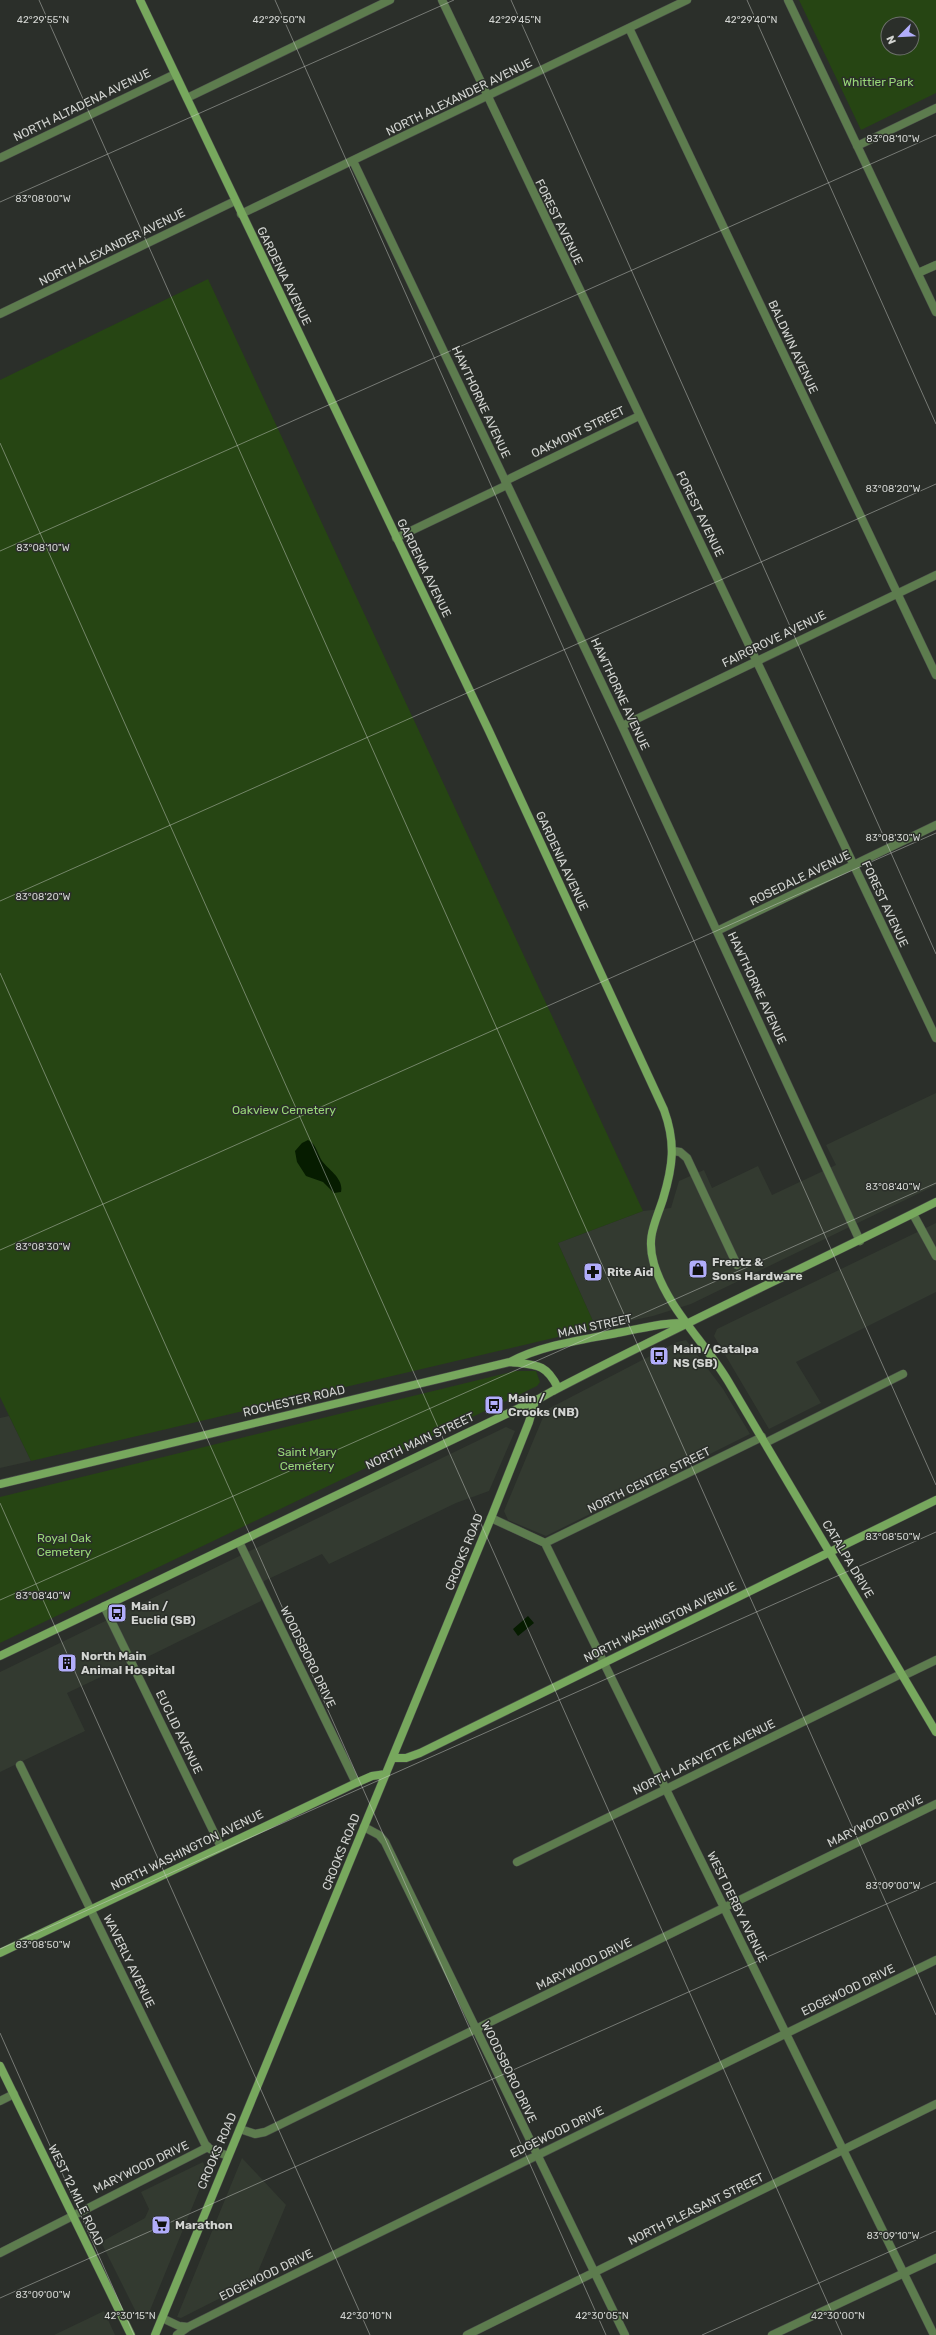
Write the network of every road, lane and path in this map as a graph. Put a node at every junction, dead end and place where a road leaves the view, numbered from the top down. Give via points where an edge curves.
1 (140, 0) edge
2 (390, 0) edge
3 (442, 0) edge
4 (687, 0) edge
5 (788, 0) edge
6 (629, 28) junction
7 (175, 74) junction
8 (486, 97) junction
9 (187, 98) junction
10 (936, 108) edge
11 (858, 146) junction
12 (0, 158) edge
13 (353, 161) junction
14 (235, 201) junction
15 (241, 214) junction
16 (936, 264) edge
17 (918, 273) junction
18 (936, 312) edge
19 (0, 314) edge
20 (639, 416) junction
21 (506, 483) junction
22 (396, 538) junction
23 (936, 574) edge
24 (897, 593) junction
25 (757, 661) junction
26 (936, 675) edge
27 (622, 726) junction
28 (936, 825) edge
29 (854, 865) junction
30 (717, 931) junction
31 (936, 1038) edge
32 (673, 1150) junction
33 (936, 1202) edge
34 (913, 1214) junction
35 (860, 1241) junction
36 (936, 1256) edge
37 (737, 1265) dead end
38 (686, 1323) junction
39 (510, 1362) junction
40 (903, 1374) dead end
41 (558, 1388) junction
42 (738, 1398) joint
43 (535, 1401) junction
44 (764, 1440) junction
45 (0, 1484) edge
46 (936, 1500) edge
47 (491, 1518) junction
48 (239, 1542) junction
49 (545, 1543) junction
50 (829, 1551) junction
51 (104, 1606) junction
52 (0, 1656) edge
53 (936, 1660) edge
54 (604, 1663) junction
55 (902, 1675) junction
56 (936, 1732) edge
57 (393, 1758) junction
58 (20, 1765) dead end
59 (386, 1774) junction
60 (356, 1783) junction
61 (666, 1789) junction
62 (936, 1804) edge
63 (364, 1827) junction
64 (221, 1847) junction
65 (517, 1862) dead end
66 (725, 1908) junction
67 (91, 1909) junction
68 (0, 1953) edge
69 (936, 1960) edge
70 (475, 2030) junction
71 (786, 2033) junction
72 (0, 2066) edge
73 (14, 2094) junction
74 (0, 2101) edge
75 (936, 2104) edge
76 (240, 2129) junction
77 (208, 2147) junction
78 (843, 2150) junction
79 (228, 2156) junction
80 (537, 2156) junction
81 (73, 2216) junction
82 (0, 2253) edge
83 (936, 2258) edge
84 (595, 2272) junction
85 (903, 2273) junction
86 (162, 2318) junction
87 (188, 2327) junction
88 (131, 2335) edge
89 (155, 2335) edge
90 (177, 2335) edge
91 (467, 2335) edge
92 (626, 2335) edge
93 (772, 2335) edge
94 (934, 2335) edge

1 - 7 main road, GARDENIA AVENUE
2 - 9 street
3 - 8 street, FOREST AVENUE
4 - 6 street, NORTH ALEXANDER AVENUE
5 - 11 street
6 - 8 street, NORTH ALEXANDER AVENUE
6 - 24 street, BALDWIN AVENUE
7 - 9 main road, GARDENIA AVENUE
7 - 12 street, NORTH ALTADENA AVENUE
8 - 13 street, NORTH ALEXANDER AVENUE
8 - 20 street, FOREST AVENUE
9 - 14 main road, GARDENIA AVENUE
10 - 11 street
11 - 17 street
13 - 15 street, NORTH ALEXANDER AVENUE
13 - 21 street, HAWTHORNE AVENUE
14 - 15 main road, GARDENIA AVENUE
14 - 19 street, NORTH ALEXANDER AVENUE
15 - 22 main road, GARDENIA AVENUE
16 - 17 street
17 - 18 street
20 - 21 street, OAKMONT STREET
20 - 25 street, FOREST AVENUE
21 - 22 street, OAKMONT STREET
21 - 27 street, HAWTHORNE AVENUE
22 - 32 main road, GARDENIA AVENUE via 492,738 664,1110
23 - 24 street, FAIRGROVE AVENUE
24 - 25 street, FAIRGROVE AVENUE
24 - 26 street, BALDWIN AVENUE
25 - 27 street, FAIRGROVE AVENUE
25 - 29 street, FOREST AVENUE
27 - 30 street, HAWTHORNE AVENUE
28 - 29 street, ROSEDALE AVENUE
29 - 30 street, ROSEDALE AVENUE
29 - 31 street, FOREST AVENUE
30 - 35 street, HAWTHORNE AVENUE
32 - 37 street via 687,1158
32 - 38 main road, GARDENIA AVENUE via 663,1200 653,1224 651,1248 654,1264 669,1298
33 - 34 main road
34 - 35 main road
34 - 36 street
35 - 38 main road
38 - 39 main road, MAIN STREET via 664,1322 522,1355
38 - 41 main road
38 - 42 main road, GARDENIA AVENUE
39 - 41 main road, ROCHESTER ROAD via 540,1366 550,1373
39 - 45 main road, ROCHESTER ROAD
40 - 44 street, NORTH CENTER STREET
41 - 43 main road
42 - 44 main road, CATALPA DRIVE
43 - 47 main road, CROOKS ROAD
43 - 48 main road, NORTH MAIN STREET
44 - 49 street, NORTH CENTER STREET
44 - 50 main road, CATALPA DRIVE
46 - 50 main road, NORTH WASHINGTON AVENUE
47 - 49 street
47 - 57 main road, CROOKS ROAD
48 - 51 main road, NORTH MAIN STREET
48 - 60 street, WOODSBORO DRIVE
49 - 54 street, WEST DERBY AVENUE
50 - 54 main road, NORTH WASHINGTON AVENUE
50 - 55 main road, CATALPA DRIVE
51 - 52 main road, NORTH MAIN STREET
51 - 64 street, EUCLID AVENUE
53 - 55 street, NORTH LAFAYETTE AVENUE
54 - 57 main road, NORTH WASHINGTON AVENUE via 416,1754 406,1758
54 - 61 street, WEST DERBY AVENUE
55 - 56 main road, CATALPA DRIVE
55 - 61 street, NORTH LAFAYETTE AVENUE
57 - 59 main road, CROOKS ROAD
58 - 67 street, WAVERLY AVENUE
59 - 60 main road, NORTH WASHINGTON AVENUE via 372,1776
59 - 63 main road, CROOKS ROAD
60 - 64 main road, NORTH WASHINGTON AVENUE
61 - 65 street, NORTH LAFAYETTE AVENUE
61 - 66 street, WEST DERBY AVENUE
62 - 66 street, MARYWOOD DRIVE
63 - 70 street, WOODSBORO DRIVE via 379,1835 385,1842
63 - 76 main road, CROOKS ROAD
64 - 67 main road, NORTH WASHINGTON AVENUE
66 - 70 street, MARYWOOD DRIVE
66 - 71 street, WEST DERBY AVENUE
67 - 68 main road, NORTH WASHINGTON AVENUE
67 - 77 street, WAVERLY AVENUE
69 - 71 street, EDGEWOOD DRIVE
70 - 76 street, MARYWOOD DRIVE via 265,2132 255,2134
70 - 80 street, WOODSBORO DRIVE
71 - 78 street, WEST DERBY AVENUE
71 - 80 street, EDGEWOOD DRIVE
72 - 73 main road, WEST 12 MILE ROAD
73 - 74 street
73 - 81 main road, WEST 12 MILE ROAD
75 - 78 street, NORTH PLEASANT STREET
76 - 79 main road, CROOKS ROAD
77 - 79 street
77 - 81 street, MARYWOOD DRIVE
78 - 84 street, NORTH PLEASANT STREET
78 - 85 street, WEST DERBY AVENUE
79 - 86 main road, CROOKS ROAD
80 - 84 street, WOODSBORO DRIVE
80 - 87 street, EDGEWOOD DRIVE
81 - 82 street, MARYWOOD DRIVE
81 - 88 main road, WEST 12 MILE ROAD
83 - 85 street
84 - 91 street, NORTH PLEASANT STREET
84 - 92 street, WOODSBORO DRIVE
85 - 93 street
85 - 94 street, WEST DERBY AVENUE
86 - 87 street
86 - 89 main road, CROOKS ROAD
87 - 90 street, EDGEWOOD DRIVE

